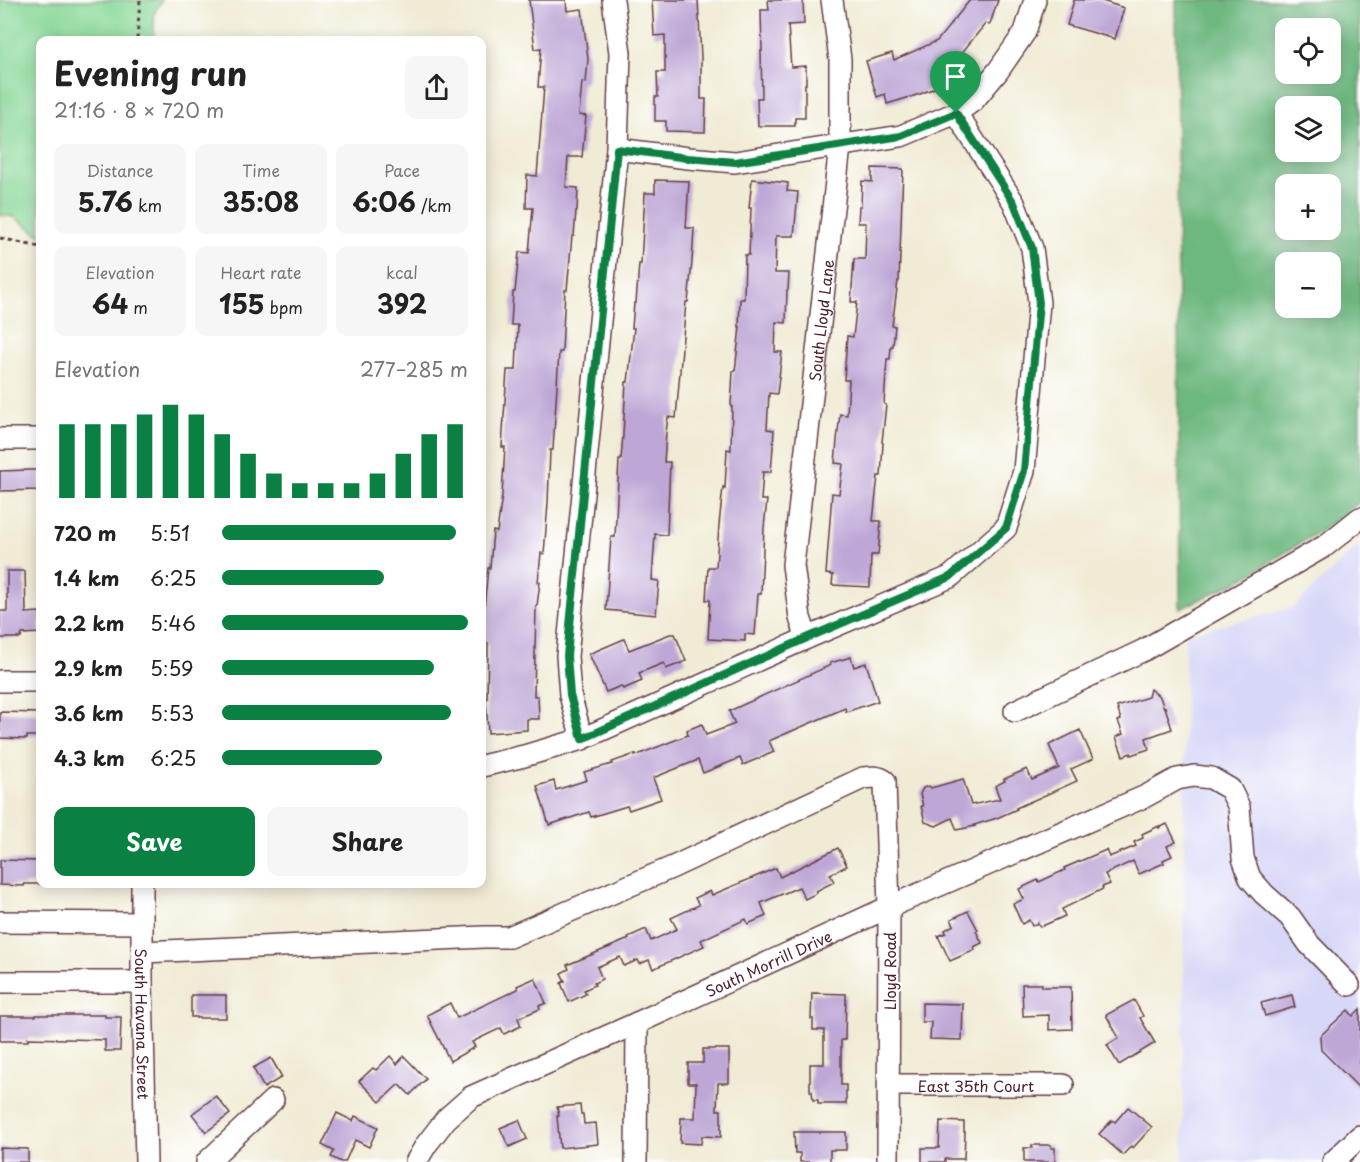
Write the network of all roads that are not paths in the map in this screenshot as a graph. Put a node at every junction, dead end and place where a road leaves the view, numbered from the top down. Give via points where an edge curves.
1 (614, 0) edge
2 (832, 0) edge
3 (1035, 0) edge
4 (956, 113) junction
5 (840, 146) junction
6 (617, 149) junction
7 (0, 439) edge
8 (36, 440) edge
9 (1360, 518) edge
10 (807, 638) junction
11 (0, 681) edge
12 (36, 681) edge
13 (1015, 711) dead end
14 (582, 739) junction
15 (486, 765) edge
16 (142, 888) edge
17 (889, 907) junction
18 (0, 922) edge
19 (142, 922) junction
20 (142, 952) junction
21 (0, 982) edge
22 (142, 982) junction
23 (1349, 985) dead end
24 (636, 1023) junction
25 (889, 1085) junction
26 (1063, 1085) dead end
27 (273, 1100) dead end
28 (1360, 1136) edge
29 (146, 1162) edge
30 (207, 1162) edge
31 (416, 1162) edge
32 (636, 1162) edge
33 (888, 1162) edge
34 (1333, 1162) edge

1 - 6 street via 620,53
2 - 5 street, South Lloyd Lane via 840,59
3 - 4 street via 1025,32 973,101
4 - 5 street via 901,136
4 - 10 street via 1014,203 1032,248 1039,303 1024,471 1006,528 950,577
5 - 6 street via 735,162
5 - 10 street, South Lloyd Lane via 793,565
6 - 14 street via 567,656 570,695
7 - 8 street
9 - 13 street via 1325,546 1144,651
10 - 14 street
11 - 12 street
14 - 15 street
16 - 19 street, South Havana Street
17 - 20 street, Lloyd Road via 885,781 872,777 509,937
17 - 23 street, South Morrill Drive via 1177,780 1211,778 1230,789 1239,807 1243,858 1250,878
17 - 24 street, South Morrill Drive
17 - 25 street, Lloyd Road
18 - 19 street
19 - 20 street, South Havana Street
20 - 22 street, South Havana Street
21 - 22 street
22 - 29 street, South Havana Street
24 - 31 street, South Morrill Drive via 471,1097 446,1119
24 - 32 street
25 - 26 street, East 35th Court
25 - 33 street, Lloyd Road
27 - 30 street
28 - 34 street

